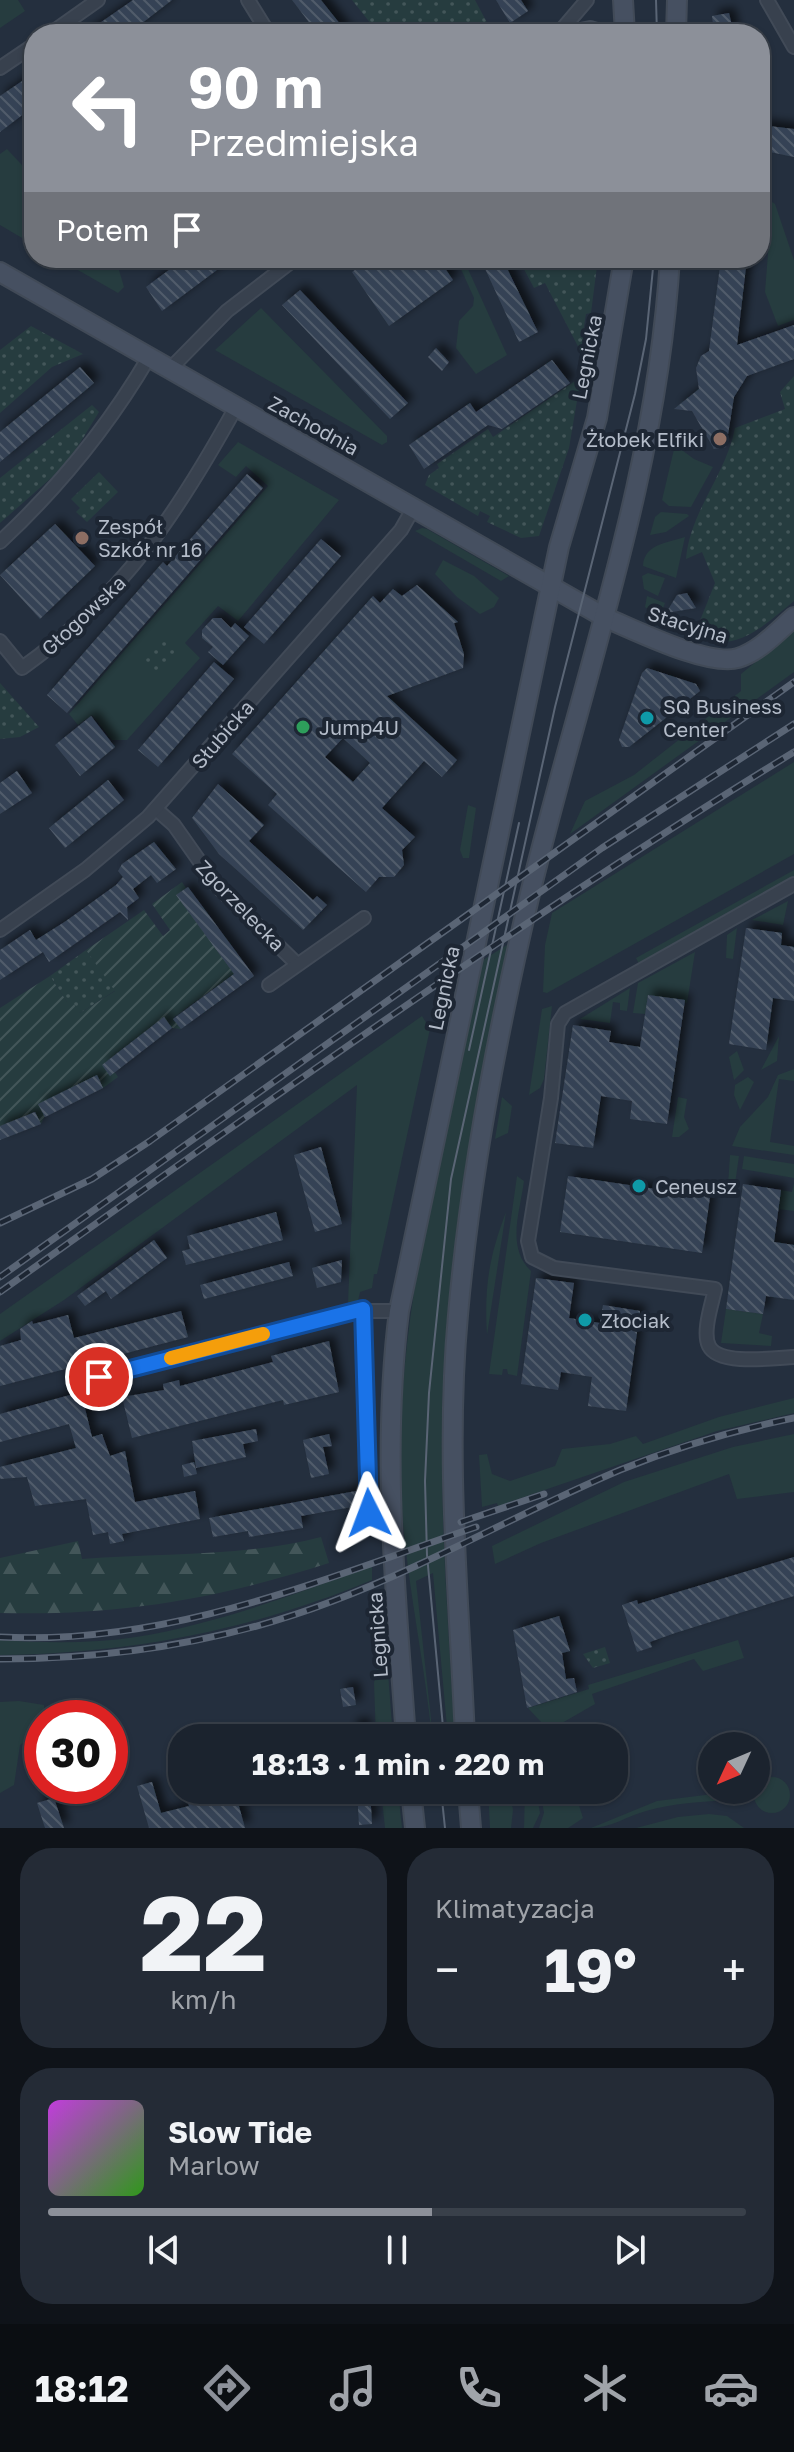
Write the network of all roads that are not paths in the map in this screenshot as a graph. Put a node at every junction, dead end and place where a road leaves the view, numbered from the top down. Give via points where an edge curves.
1 (98, 0) edge
2 (248, 0) edge
3 (587, 0) edge
4 (623, 0) edge
5 (677, 0) edge
6 (767, 0) edge
7 (64, 24) edge
8 (263, 24) edge
9 (568, 24) edge
10 (624, 24) edge
11 (676, 24) edge
12 (793, 42) edge
13 (24, 52) edge
14 (0, 68) edge
15 (283, 268) edge
16 (622, 268) edge
17 (669, 268) edge
18 (0, 272) edge
19 (149, 357) junction
20 (170, 369) junction
21 (236, 407) junction
22 (414, 507) junction
23 (0, 542) edge
24 (551, 586) junction
25 (794, 617) edge
26 (606, 618) junction
27 (0, 641) edge
28 (156, 809) junction
29 (794, 884) edge
30 (364, 918) dead end
31 (0, 930) edge
32 (297, 964) junction
33 (269, 985) dead end
34 (363, 1309) junction
35 (399, 1311) junction
36 (794, 1357) edge
37 (92, 1379) dead end
38 (369, 1513) dead end
39 (405, 1724) edge
40 (464, 1724) edge
41 (412, 1804) edge
42 (469, 1804) edge
43 (415, 1828) edge
44 (471, 1828) edge

1 - 7 street
2 - 8 street
3 - 9 street
4 - 10 main road
5 - 11 main road
6 - 12 street
13 - 14 street
15 - 20 street via 227,311
16 - 24 main road, Legnicka via 597,418
17 - 26 main road via 648,440
18 - 19 main road, Zachodnia
19 - 20 main road, Zachodnia
19 - 23 street via 72,469
20 - 21 main road, Zachodnia
21 - 22 main road, Zachodnia
21 - 27 street, Głogowska via 153,544 81,621 22,668
22 - 24 main road, Zachodnia
22 - 28 street, Słubicka via 401,530
24 - 26 main road, Zachodnia
24 - 35 main road, Legnicka
25 - 26 main road, Stacyjna via 755,650 731,660
26 - 40 main road via 529,898 478,1161 458,1315 453,1498
28 - 31 street, Słubicka via 85,870
28 - 32 street, Zgorzelecka via 174,825 217,886
29 - 36 street via 565,1013 558,1024 528,1241 532,1257 554,1268 715,1289 707,1336 719,1356
30 - 32 street
32 - 33 street
34 - 35 street
34 - 37 street
34 - 38 street
35 - 39 main road, Legnicka via 390,1406 391,1520
41 - 43 main road
42 - 44 main road

